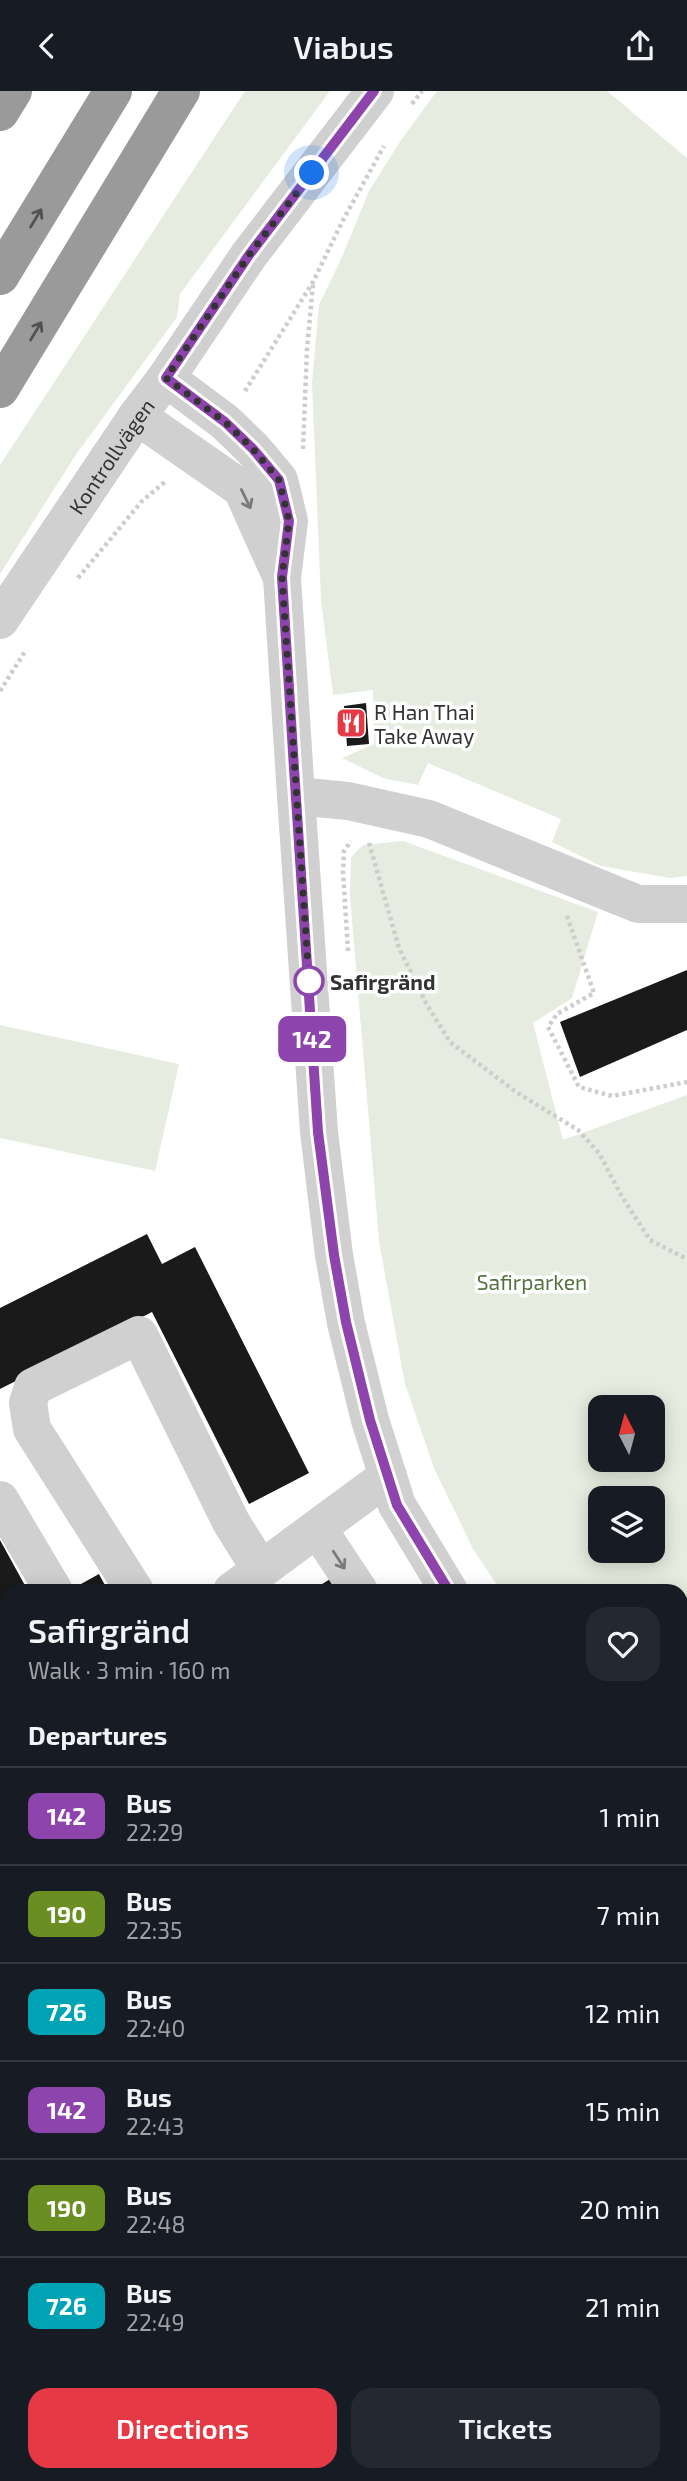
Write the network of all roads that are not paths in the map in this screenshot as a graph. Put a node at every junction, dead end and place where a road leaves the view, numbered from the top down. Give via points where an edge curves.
1 (13, 91) edge
2 (113, 91) edge
3 (181, 91) edge
4 (203, 91) edge
5 (374, 91) edge
6 (0, 112) edge
7 (123, 188) junction
8 (0, 276) edge
9 (166, 378) junction
10 (0, 390) edge
11 (137, 417) junction
12 (282, 577) junction
13 (0, 620) edge
14 (296, 796) junction
15 (687, 904) edge
16 (0, 1409) edge
17 (32, 1429) junction
18 (388, 1476) junction
19 (0, 1500) edge
20 (318, 1529) junction
21 (247, 1581) edge
22 (50, 1584) edge
23 (131, 1584) edge
24 (354, 1584) edge
25 (445, 1584) edge

1 - 6 highway
8 -> 2 highway
3 - 7 highway
4 - 7 highway
5 - 9 street, Kontrollvägen via 249,255
10 -> 7 highway
9 - 11 street, Kontrollvägen
9 - 12 street via 225,422 279,480 289,521
11 -> 12 street via 242,489
11 - 13 street, Kontrollvägen
12 - 14 street
14 - 15 street via 348,801 429,819 638,904
14 - 18 street via 318,1132 334,1255 352,1347
16 - 17 street
17 - 21 street via 28,1403 33,1387 139,1335 231,1522
17 - 23 street
18 - 20 street
18 - 25 street via 397,1505
19 - 22 street
20 - 21 street
20 -> 24 street

